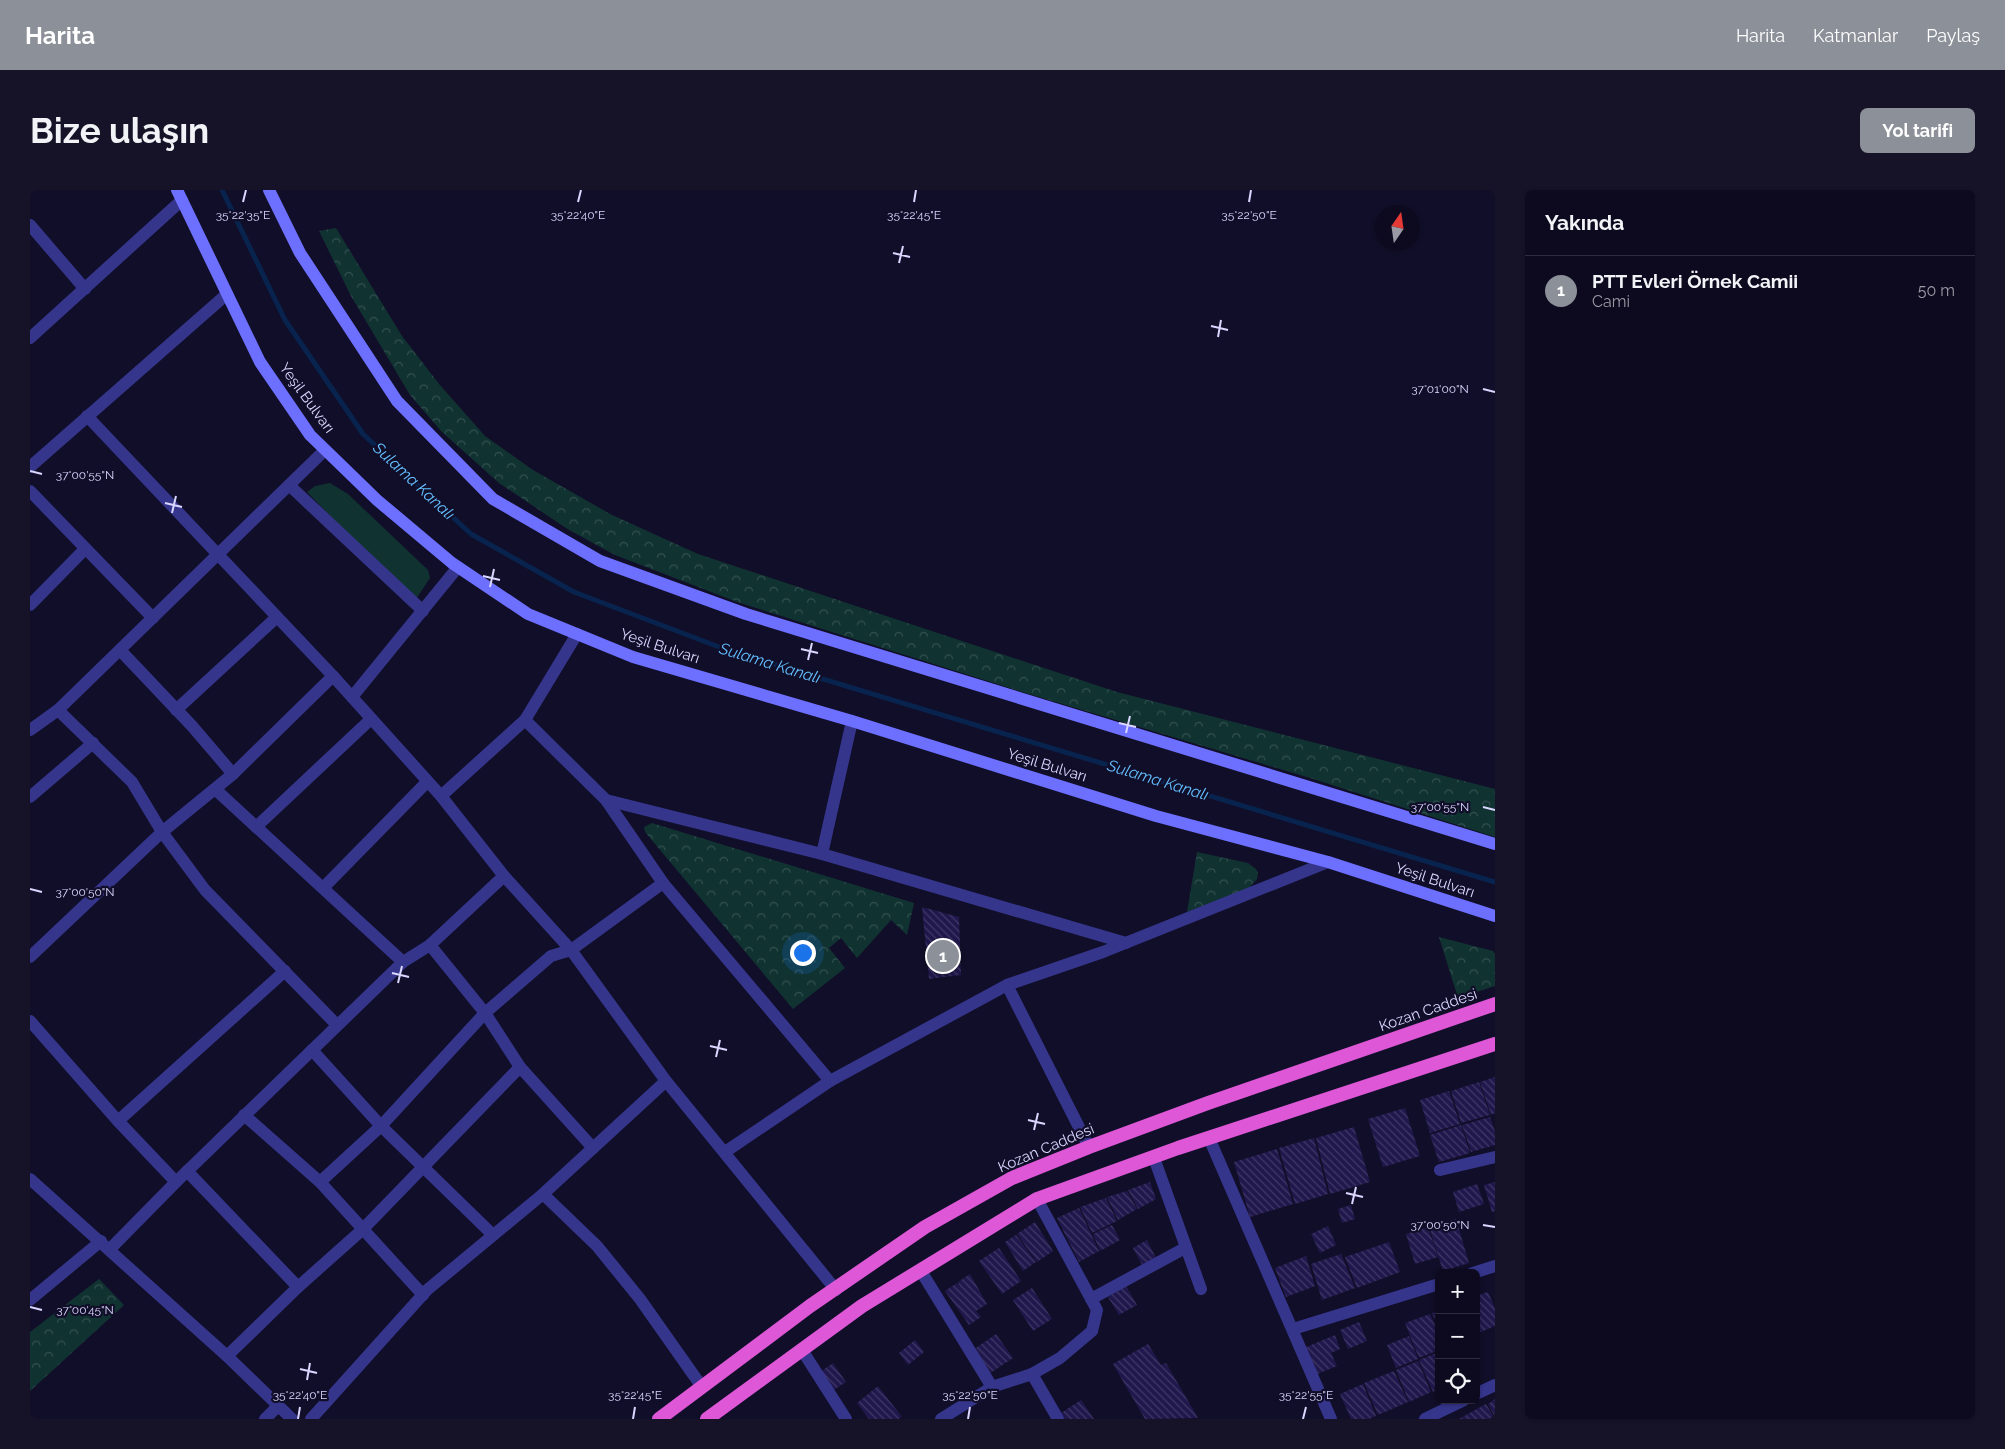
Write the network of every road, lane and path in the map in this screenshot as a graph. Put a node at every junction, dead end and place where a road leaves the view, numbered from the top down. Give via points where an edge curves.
1 (269, 190) edge
2 (180, 195) edge
3 (30, 225) edge
4 (85, 289) junction
5 (228, 294) junction
6 (30, 338) edge
7 (87, 416) junction
8 (325, 450) junction
9 (30, 467) edge
10 (289, 485) junction
11 (30, 491) edge
12 (85, 549) junction
13 (218, 555) junction
14 (458, 567) junction
15 (30, 604) edge
16 (423, 610) junction
17 (277, 616) junction
18 (153, 618) junction
19 (577, 634) junction
20 (120, 650) junction
21 (333, 676) junction
22 (352, 697) junction
23 (58, 710) junction
24 (176, 710) junction
25 (371, 719) junction
26 (525, 720) junction
27 (852, 721) junction
28 (30, 730) edge
29 (93, 743) junction
30 (233, 774) junction
31 (427, 782) junction
32 (215, 789) junction
33 (30, 796) edge
34 (441, 796) junction
35 (606, 800) junction
36 (256, 828) junction
37 (162, 832) junction
38 (1495, 844) edge
39 (822, 854) junction
40 (1328, 862) junction
41 (504, 876) junction
42 (663, 883) junction
43 (323, 888) junction
44 (1473, 909) junction
45 (1495, 916) edge
46 (1495, 922) edge
47 (1126, 943) junction
48 (430, 945) junction
49 (571, 950) junction
50 (30, 957) edge
51 (403, 962) junction
52 (285, 971) junction
53 (1007, 985) junction
54 (1495, 1004) edge
55 (485, 1013) junction
56 (30, 1021) edge
57 (338, 1025) junction
58 (1495, 1044) edge
59 (312, 1050) junction
60 (520, 1067) junction
61 (666, 1081) junction
62 (830, 1081) junction
63 (244, 1116) junction
64 (118, 1121) junction
65 (381, 1126) junction
66 (1208, 1138) junction
67 (1089, 1147) junction
68 (593, 1148) junction
69 (724, 1152) junction
70 (1495, 1157) edge
71 (1154, 1158) junction
72 (424, 1166) junction
73 (1440, 1170) dead end
74 (187, 1171) junction
75 (30, 1179) edge
76 (176, 1182) junction
77 (320, 1182) junction
78 (543, 1194) junction
79 (1037, 1199) junction
80 (362, 1230) junction
81 (493, 1235) junction
82 (105, 1245) junction
83 (1185, 1248) junction
84 (1495, 1266) edge
85 (920, 1271) junction
86 (1480, 1271) edge
87 (1435, 1285) edge
88 (298, 1287) junction
89 (1201, 1289) dead end
90 (836, 1290) junction
91 (423, 1294) junction
92 (1091, 1299) junction
93 (30, 1300) edge
94 (1293, 1329) junction
95 (802, 1350) junction
96 (227, 1356) junction
97 (1032, 1374) junction
98 (1495, 1385) edge
99 (702, 1387) junction
100 (992, 1387) junction
101 (1480, 1392) edge
102 (1456, 1404) edge
103 (278, 1406) junction
104 (957, 1415) edge
105 (266, 1419) edge
106 (292, 1419) edge
107 (311, 1419) edge
108 (659, 1419) edge
109 (707, 1419) edge
110 (846, 1419) edge
111 (941, 1419) edge
112 (1058, 1419) edge
113 (1331, 1419) edge
114 (1425, 1419) edge

1 - 38 main road via 300,253 397,401 493,499 600,561 746,614
2 - 4 street
2 - 5 main road, Yeşil Bulvarı
3 - 4 street
4 - 6 street
5 - 7 street
5 - 8 main road, Yeşil Bulvarı via 260,362 310,435
7 - 9 street
7 - 13 street
8 - 10 street
8 - 14 main road, Yeşil Bulvarı via 377,500
10 - 13 street
10 - 16 street
11 - 12 street
12 - 15 street
12 - 18 street
13 - 17 street
13 - 18 street
14 - 16 street
14 - 19 main road, Yeşil Bulvarı via 528,614
16 - 22 street
17 - 21 street
17 - 24 street
18 - 20 street
19 - 26 street
19 - 27 main road, Yeşil Bulvarı via 633,657
20 - 23 street
20 - 24 street
21 - 22 street
21 - 30 street
22 - 25 street
23 - 28 street
23 - 29 street
24 - 30 street
25 - 31 street
25 - 36 street
26 - 34 street
26 - 35 street
27 - 39 street
27 - 40 main road, Yeşil Bulvarı via 1156,816
29 - 33 street
29 - 37 street via 132,782
30 - 32 street
31 - 34 street
31 - 43 street
32 - 36 street
32 - 37 street
34 - 41 street
35 - 39 street
35 - 42 street
36 - 43 street
37 - 50 street
37 - 52 street via 205,890
39 - 47 street
40 - 44 main road, Yeşil Bulvarı
40 - 47 street
41 - 48 street
41 - 49 street
42 - 49 street
42 - 62 street
43 - 51 street
44 - 45 main road, Yeşil Bulvarı
44 - 46 main road
47 - 53 street
48 - 51 street
48 - 55 street
49 - 55 street via 552,956
49 - 61 street
51 - 57 street
52 - 57 street
52 - 64 street
53 - 62 street
53 - 67 street
54 - 67 highway, Kozan Caddesi
55 - 60 street
55 - 65 street
56 - 64 street
57 - 59 street
58 - 66 highway
59 - 63 street
59 - 65 street
60 - 68 street
60 - 72 street
61 - 68 street
61 - 69 street
62 - 69 street
63 - 74 street
63 - 77 street
64 - 76 street
65 - 72 street
65 - 77 street
66 - 71 highway
66 - 94 street
67 - 90 highway, Kozan Caddesi via 1012,1178 925,1227
68 - 78 street
69 - 90 street
70 - 73 street
71 - 79 highway
71 - 83 street
72 - 80 street
72 - 81 street
74 - 76 street
74 - 88 street
75 - 82 street
76 - 82 street
77 - 80 street
78 - 81 street
78 - 99 street via 597,1246 640,1299
79 - 85 highway
79 - 92 street
80 - 88 street
80 - 91 street
81 - 91 street
82 - 93 street
82 - 96 street
83 - 89 street
83 - 92 street
84 - 86 street
85 - 95 highway via 862,1306
85 - 100 street
87 - 94 street
88 - 96 street
90 - 99 highway, Kozan Caddesi
91 - 107 street
92 - 97 street via 1097,1310 1092,1331 1060,1358
94 - 113 street
95 - 109 highway
95 - 110 street
96 - 103 street
97 - 100 street
97 - 112 street
98 - 101 street
99 - 108 highway, Kozan Caddesi
100 - 104 street
102 - 114 street
103 - 105 street
103 - 106 street
104 - 111 street

